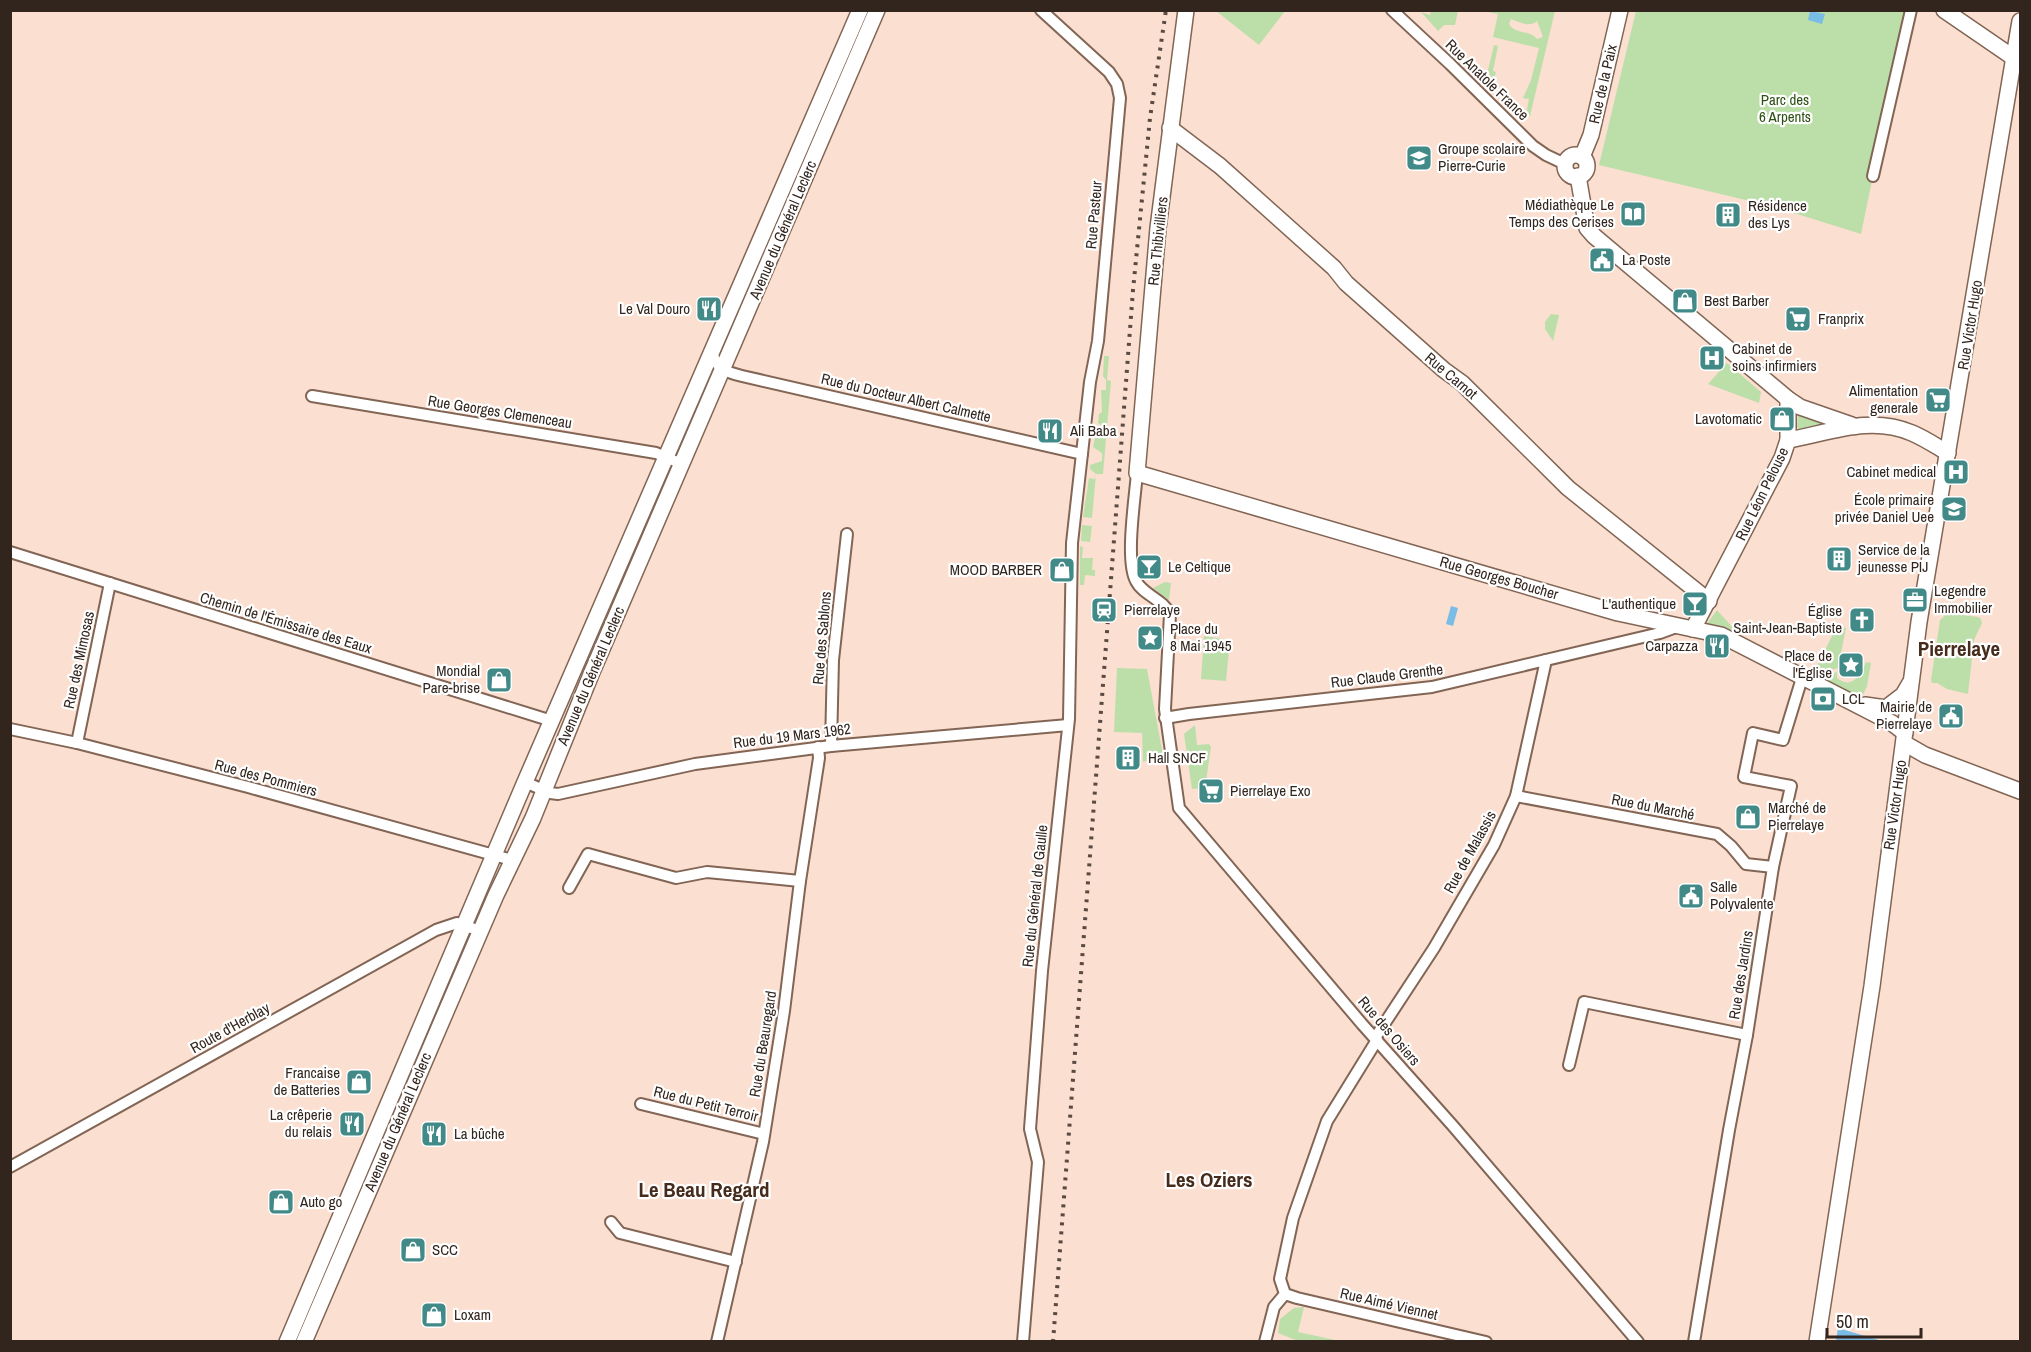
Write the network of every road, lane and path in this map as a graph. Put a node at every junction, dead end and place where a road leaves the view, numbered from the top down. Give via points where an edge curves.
1 (860, 10) edge
2 (877, 10) edge
3 (1041, 10) edge
4 (1186, 10) edge
5 (1392, 10) edge
6 (1620, 10) edge
7 (1911, 10) edge
8 (1944, 10) edge
9 (2020, 21) edge
10 (2017, 60) edge
11 (1170, 128) junction
12 (1582, 157) junction
13 (1565, 164) junction
14 (1578, 176) junction
15 (1873, 176) dead end
16 (712, 352) junction
17 (723, 370) junction
18 (312, 396) dead end
19 (1788, 399) junction
20 (1852, 425) junction
21 (1788, 440) junction
22 (1948, 453) junction
23 (1082, 454) junction
24 (667, 458) junction
25 (682, 464) junction
26 (1137, 473) junction
27 (847, 534) dead end
28 (10, 552) edge
29 (110, 583) junction
30 (1709, 601) junction
31 (1686, 627) junction
32 (1546, 660) junction
33 (1802, 678) junction
34 (1911, 682) junction
35 (1853, 703) junction
36 (1165, 718) junction
37 (552, 721) junction
38 (1068, 725) junction
39 (10, 729) edge
40 (1905, 738) junction
41 (77, 743) junction
42 (831, 746) junction
43 (818, 747) junction
44 (525, 782) junction
45 (544, 790) junction
46 (2020, 791) edge
47 (1516, 796) junction
48 (517, 802) junction
49 (537, 810) junction
50 (495, 854) junction
51 (513, 860) junction
52 (1773, 867) junction
53 (800, 880) junction
54 (569, 888) dead end
55 (466, 925) junction
56 (480, 931) junction
57 (1747, 1035) junction
58 (1376, 1039) junction
59 (1569, 1065) dead end
60 (641, 1104) dead end
61 (764, 1134) junction
62 (10, 1167) edge
63 (611, 1222) dead end
64 (736, 1262) junction
65 (1285, 1294) junction
66 (287, 1341) edge
67 (304, 1341) edge
68 (717, 1341) edge
69 (1023, 1341) edge
70 (1265, 1341) edge
71 (1486, 1341) edge
72 (1638, 1341) edge
73 (1694, 1341) edge
74 (1817, 1341) edge

1 - 16 street, Avenue du Général Leclerc
2 - 17 street, Avenue du Général Leclerc
3 - 23 street, Rue Pasteur via 1110,72 1120,98 1098,341
4 - 11 street, Rue Thibivilliers
5 - 13 street, Rue Anatole France via 1533,146
6 - 12 street, Rue de la Paix via 1591,135
7 - 15 street
8 - 10 street
9 - 10 street, Rue Victor Hugo
10 - 22 street, Rue Victor Hugo
11 - 26 street, Rue Thibivilliers
11 - 30 street, Rue Carnot via 1220,166 1462,383 1568,488
12 - 13 street via 1571,156
12 - 14 street via 1587,166
13 - 14 street via 1569,174
14 - 19 street via 1587,228 1594,236
16 - 17 street via 715,363
16 - 24 street, Avenue du Général Leclerc
17 - 23 street, Rue du Docteur Albert Calmette
17 - 25 street, Avenue du Général Leclerc
18 - 24 street, Rue Georges Clemenceau via 656,453
19 - 20 street
19 - 21 street
20 - 21 street, Rue Léon Pelouse
20 - 22 street, Rue Léon Pelouse via 1887,426 1911,432
21 - 30 street, Rue Léon Pelouse
22 - 34 street, Rue Victor Hugo
23 - 38 street, Rue du Général de Gaulle via 1072,543
24 - 25 street, Rue Georges Clemenceau
24 - 37 street, Avenue du Général Leclerc
25 - 45 street, Avenue du Général Leclerc
26 - 31 street, Rue Georges Boucher via 1618,613
26 - 36 street via 1131,566 1138,585 1170,614
27 - 42 street, Rue des Sablons via 832,660
28 - 29 street, Chemin de l'Émissaire des Eaux
29 - 37 street, Chemin de l'Émissaire des Eaux
29 - 41 street, Rue des Mimosas
30 - 31 street
31 - 32 street, Rue Claude Grenthe
31 - 33 street, Rue Georges Boucher via 1721,635
32 - 36 street, Rue Claude Grenthe via 1432,687
32 - 47 street, Rue de Malassis
33 - 35 street, Rue Georges Boucher
33 - 52 street, Rue des Jardins via 1783,740 1753,733 1744,777 1791,786
34 - 35 street, Rue Georges Boucher via 1903,695 1886,708
34 - 40 street, Rue Victor Hugo
35 - 40 street, Rue Georges Boucher via 1892,723
36 - 58 street, Rue des Osiers via 1179,808
37 - 44 street, Avenue du Général Leclerc
38 - 42 street, Rue du 19 Mars 1962
38 - 69 street, Rue du Général de Gaulle via 1030,1129 1038,1162
39 - 41 street, Rue des Pommiers
40 - 46 street, Rue Georges Boucher via 1925,754
40 - 74 street, Rue Victor Hugo via 1872,986
41 - 50 street, Rue des Pommiers
42 - 43 street, Rue du 19 Mars 1962
43 - 45 street, Rue du 19 Mars 1962 via 695,764 554,795
43 - 53 street, Rue du Beauregard
44 - 45 street, Rue du 19 Mars 1962
44 - 48 street, Avenue du Général Leclerc
45 - 49 street, Avenue du Général Leclerc
47 - 52 street, Rue du Marché via 1717,834 1746,864
47 - 58 street, Rue de Malassis via 1494,845
48 - 49 street
48 - 50 street, Avenue du Général Leclerc
49 - 51 street, Avenue du Général Leclerc
50 - 51 street, Rue des Pommiers
50 - 55 street, Avenue du Général Leclerc
51 - 56 street, Avenue du Général Leclerc
52 - 57 street, Rue des Jardins
53 - 54 street via 707,872 676,878 588,854
53 - 61 street, Rue du Beauregard
55 - 56 street
55 - 62 street, Route d'Herblay via 457,922 436,930
55 - 66 street, Avenue du Général Leclerc
56 - 67 street, Avenue du Général Leclerc
57 - 59 street, Rue des Jardins via 1584,1002
57 - 73 street, Rue des Jardins
58 - 65 street, Rue de Malassis via 1327,1121 1293,1218 1280,1280
58 - 72 street, Rue des Osiers
60 - 61 street, Rue du Petit Terroir
61 - 64 street, Rue du Beauregard
63 - 64 street via 620,1233
64 - 68 street, Rue du Beauregard
65 - 70 street via 1274,1307
65 - 71 street, Rue Aimé Viennet

